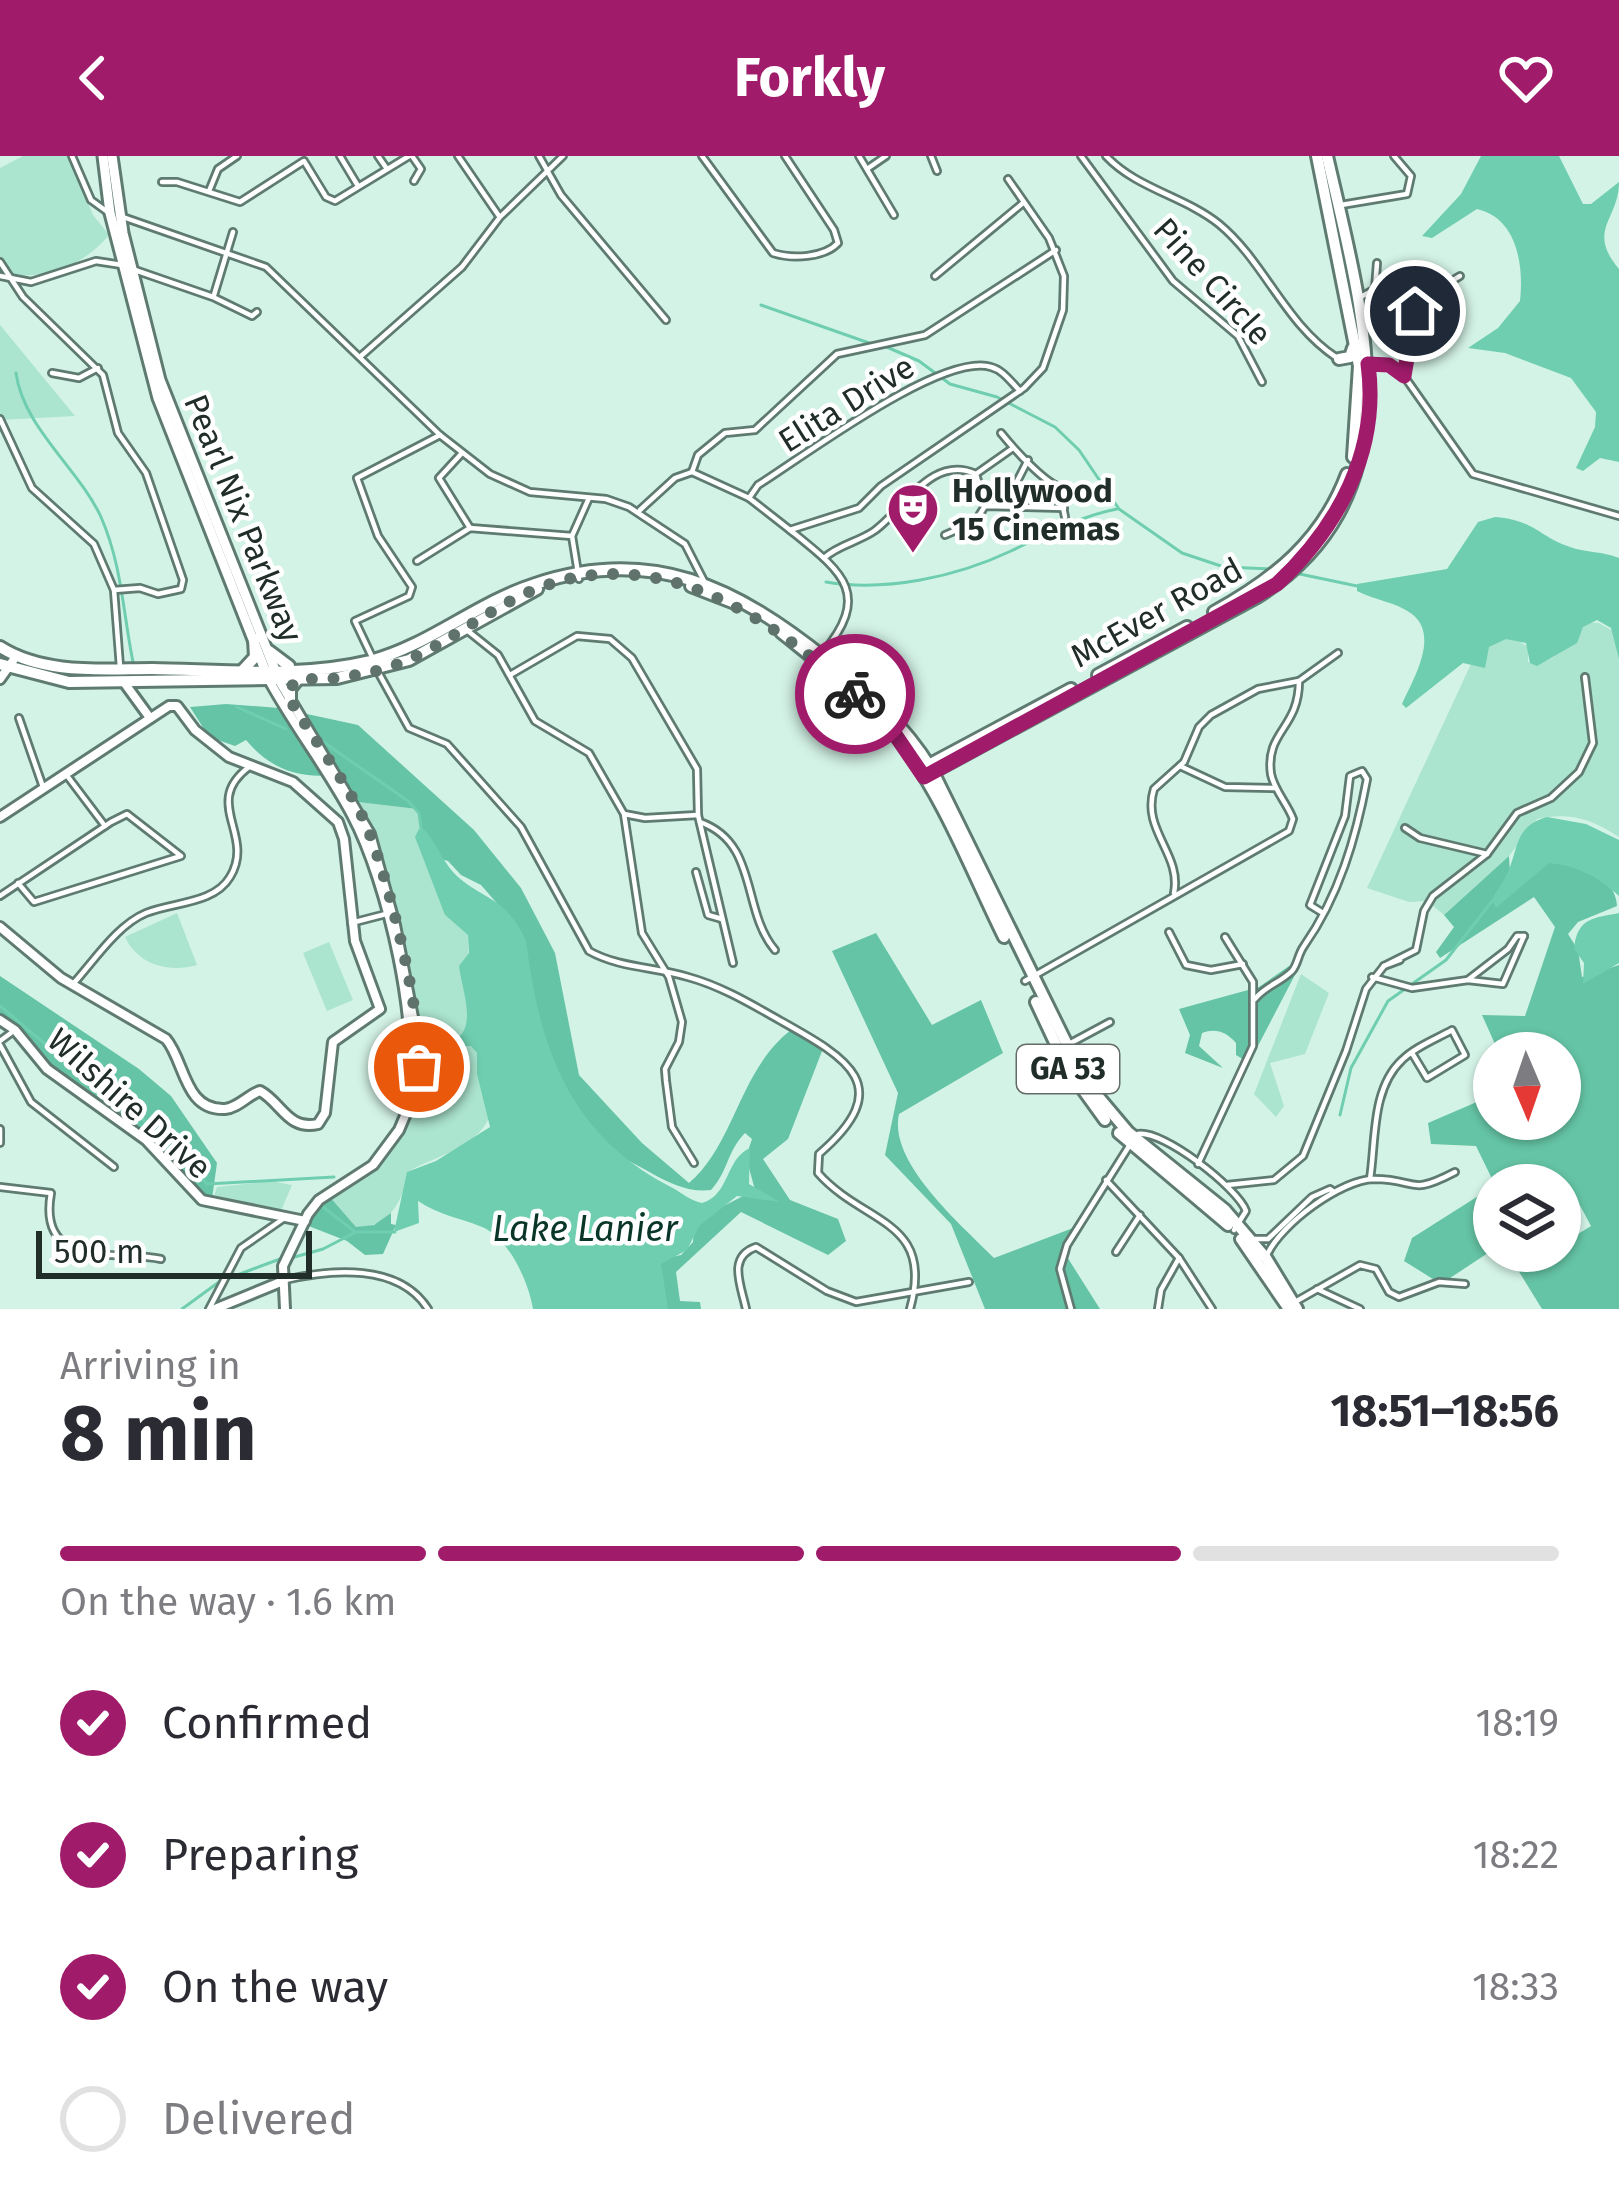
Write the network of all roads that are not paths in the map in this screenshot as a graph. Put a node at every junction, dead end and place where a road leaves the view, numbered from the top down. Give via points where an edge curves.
1 (72, 156) edge
2 (107, 156) edge
3 (237, 156) edge
4 (340, 156) edge
5 (378, 156) edge
6 (411, 156) edge
7 (458, 156) edge
8 (539, 156) edge
9 (563, 156) edge
10 (702, 156) edge
11 (784, 156) edge
12 (860, 156) edge
13 (886, 156) edge
14 (931, 156) edge
15 (1082, 156) edge
16 (1106, 156) edge
17 (1317, 156) edge
18 (1327, 156) edge
19 (1394, 156) edge
20 (302, 159) edge
21 (386, 169) junction
22 (867, 169) junction
23 (937, 171) dead end
24 (550, 172) junction
25 (1008, 179) dead end
26 (414, 181) dead end
27 (162, 182) dead end
28 (358, 186) junction
29 (211, 188) junction
30 (1023, 202) junction
31 (1333, 206) junction
32 (115, 214) junction
33 (894, 215) dead end
34 (500, 217) junction
35 (134, 220) junction
36 (233, 232) dead end
37 (123, 233) junction
38 (1056, 250) junction
39 (228, 251) junction
40 (0, 262) edge
41 (1377, 263) dead end
42 (128, 268) junction
43 (935, 276) dead end
44 (1460, 276) dead end
45 (3, 277) edge
46 (213, 297) junction
47 (1352, 309) junction
48 (257, 312) dead end
49 (666, 320) dead end
50 (361, 356) junction
51 (1339, 359) junction
52 (1363, 365) junction
53 (98, 368) junction
54 (52, 374) dead end
55 (1404, 376) junction
56 (1262, 382) dead end
57 (1020, 391) junction
58 (0, 419) edge
59 (1001, 433) dead end
60 (440, 435) junction
61 (1013, 448) junction
62 (462, 453) junction
63 (1028, 460) junction
64 (692, 472) junction
65 (976, 474) junction
66 (589, 497) junction
67 (749, 498) junction
68 (1006, 505) junction
69 (985, 506) junction
70 (639, 512) junction
71 (1619, 516) edge
72 (470, 528) junction
73 (790, 530) junction
74 (945, 535) dead end
75 (572, 536) junction
76 (824, 558) junction
77 (417, 561) dead end
78 (578, 575) junction
79 (706, 587) junction
80 (114, 590) junction
81 (461, 626) junction
82 (254, 639) junction
83 (0, 647) edge
84 (268, 651) junction
85 (1339, 653) dead end
86 (821, 655) junction
87 (17, 656) junction
88 (375, 665) junction
89 (6, 666) edge
90 (243, 670) junction
91 (298, 674) junction
92 (272, 675) junction
93 (510, 675) junction
94 (122, 676) junction
95 (1585, 676) dead end
96 (0, 680) edge
97 (1299, 681) junction
98 (1062, 694) junction
99 (290, 700) junction
100 (19, 718) dead end
101 (146, 722) junction
102 (1022, 724) junction
103 (250, 766) junction
104 (1180, 766) junction
105 (926, 771) junction
106 (65, 773) junction
107 (43, 788) junction
108 (1275, 788) junction
109 (625, 814) junction
110 (0, 817) edge
111 (699, 818) junction
112 (105, 827) junction
113 (1406, 827) dead end
114 (1487, 854) junction
115 (697, 872) dead end
116 (18, 884) junction
117 (1, 893) edge
118 (1174, 893) junction
119 (388, 913) junction
120 (1323, 913) junction
121 (722, 919) junction
122 (351, 923) junction
123 (0, 927) edge
124 (1169, 932) dead end
125 (1226, 937) dead end
126 (775, 950) dead end
127 (733, 963) dead end
128 (1243, 964) junction
129 (666, 971) junction
130 (1372, 977) junction
131 (1029, 979) junction
132 (1468, 980) junction
133 (72, 985) junction
134 (1255, 1000) junction
135 (0, 1021) edge
136 (1109, 1022) dead end
137 (1057, 1029) junction
138 (15, 1030) junction
139 (1080, 1038) junction
140 (0, 1043) edge
141 (1062, 1047) junction
142 (1412, 1053) junction
143 (0, 1129) edge
144 (1132, 1140) junction
145 (0, 1143) edge
146 (694, 1163) dead end
147 (1198, 1164) junction
148 (114, 1167) dead end
149 (1454, 1172) dead end
150 (1370, 1179) junction
151 (1106, 1180) junction
152 (1227, 1185) junction
153 (0, 1187) edge
154 (1140, 1215) junction
155 (287, 1216) junction
156 (305, 1221) junction
157 (1235, 1228) junction
158 (1278, 1236) junction
159 (1249, 1238) junction
160 (1116, 1252) dead end
161 (1179, 1258) junction
162 (1266, 1258) junction
163 (161, 1259) dead end
164 (283, 1281) junction
165 (969, 1282) dead end
166 (1465, 1284) dead end
167 (1316, 1289) junction
168 (915, 1292) junction
169 (848, 1300) junction
170 (1292, 1307) edge
171 (212, 1309) edge
172 (285, 1309) edge
173 (428, 1309) edge
174 (746, 1309) edge
175 (843, 1309) edge
176 (910, 1309) edge
177 (1071, 1309) edge
178 (1158, 1309) edge
179 (1212, 1309) edge
180 (1360, 1309) edge

1 - 32 street via 94,205
2 - 32 main road, Pearl Nix Parkway
3 - 29 street
4 - 28 street
5 - 21 street
6 - 21 street
6 - 26 street via 421,169
7 - 34 street
8 - 24 street
9 - 24 street
10 - 11 street via 773,253 830,251 838,243 834,230
12 - 22 street
13 - 22 street
14 - 23 street
15 - 56 street, Pine Circle via 1173,281 1238,336
16 - 51 street via 1216,222 1304,331
17 - 31 main road, McEver Road
18 - 31 main road, McEver Road
19 - 31 street via 1411,176 1407,194
20 - 28 street via 331,201
20 - 29 street via 242,199
21 - 28 street
22 - 33 street
24 - 34 street
24 - 49 street
25 - 30 street
27 - 29 street
30 - 38 street
30 - 43 street
31 - 47 main road, McEver Road
32 - 35 street
32 - 37 main road, Pearl Nix Parkway
32 - 42 main road, Pearl Nix Parkway
34 - 50 street via 461,268
35 - 37 main road
35 - 39 street
36 - 39 street
37 - 42 main road, Pearl Nix Parkway
38 - 57 street via 1064,310 1043,368
38 - 64 street via 926,335 844,349 755,430 725,433 698,455
39 - 46 street
39 - 50 street via 277,274
40 - 45 street
41 - 47 street via 1375,289
42 - 45 street via 96,261 39,281
42 - 46 street
42 - 82 main road, Pearl Nix Parkway via 158,398
42 - 84 main road, Pearl Nix Parkway via 160,380
44 - 55 street via 1415,306
45 - 53 street
46 - 48 street
47 - 51 main road via 1353,353
47 - 52 main road, McEver Road
50 - 60 street
51 - 52 street
52 - 55 street via 1389,365
52 - 98 main road, McEver Road via 1354,454 1315,535 1254,590
52 - 102 main road, McEver Road via 1369,409 1360,456 1315,548 1261,595
53 - 54 street via 79,378
53 - 80 street via 118,433 146,473 183,584 167,593
55 - 71 street via 1478,478
57 - 67 street, Elita Drive via 983,365 933,376
57 - 73 street via 848,514
58 - 80 street via 32,488 88,535
59 - 61 street
60 - 62 street
60 - 88 street via 357,478 378,536 412,586 412,595 355,622
61 - 63 street
61 - 65 street
62 - 66 street via 517,488
62 - 72 street via 439,478
63 - 68 street
63 - 68 street via 1059,487 1065,513
64 - 67 street
64 - 70 street
65 - 69 street
65 - 76 street via 941,473 877,529
66 - 70 street
66 - 75 street
67 - 73 street
68 - 69 street
69 - 74 street via 976,522
70 - 79 street via 685,544
72 - 75 street
72 - 77 street
73 - 76 street
75 - 78 street
76 - 86 street via 850,601 843,629
78 - 79 main road via 638,570
78 - 81 main road via 520,589
79 - 86 main road via 770,615
79 - 105 main road via 766,621 837,678
80 - 94 street
81 - 88 main road via 410,660
81 - 93 street via 492,648
82 - 90 main road via 255,657
82 - 92 main road, Pearl Nix Parkway
83 - 87 main road
84 - 91 main road
84 - 92 main road, Pearl Nix Parkway
85 - 97 street
86 - 105 main road via 890,715
87 - 89 street
87 - 94 main road
88 - 91 main road
88 - 129 street via 409,728 447,744 521,827 584,946 609,960
89 - 94 main road via 66,681
89 - 96 street
90 - 92 main road
90 - 94 main road
91 - 92 main road
91 - 99 main road
92 - 94 main road
92 - 99 street, Pearl Nix Parkway
92 - 119 street, Pearl Nix Parkway via 351,813
93 - 109 street via 536,722 589,753
93 - 111 street via 571,637 621,646 693,762
94 - 101 street
95 - 114 street via 1594,733 1587,759 1558,793 1516,813
97 - 104 street via 1267,686 1211,715
97 - 108 street via 1299,705 1270,749
98 - 102 main road
98 - 105 main road, McEver Road
99 - 119 street, Pearl Nix Parkway via 364,820
100 - 107 street
101 - 103 street via 177,706 206,740
101 - 106 street
102 - 105 main road, McEver Road
103 - 122 street via 293,782 338,822
103 - 133 street via 227,797 238,850 229,880 131,922
104 - 108 street via 1225,787
104 - 118 street via 1159,782 1150,806 1156,836 1176,868
105 - 131 main road, GA 53
106 - 107 street
106 - 112 street
107 - 110 street
108 - 118 street via 1292,814 1289,831
109 - 111 street
109 - 129 street via 641,933
111 - 121 street
111 - 126 street via 740,855
112 - 116 street
112 - 116 street via 132,814 181,858 34,902
113 - 114 street via 1420,838
114 - 130 street via 1433,896 1416,950
115 - 121 street via 708,915
116 - 117 street
118 - 131 street
119 - 122 street
119 - 156 street, Pearl Nix Parkway via 419,1048 415,1092 373,1165 319,1200
120 - 120 street via 1360,824 1362,771 1350,776 1345,816 1310,905
120 - 134 street via 1296,968
121 - 127 street
122 - 133 street via 380,1009 337,1038 316,1125 289,1118 269,1089 228,1108 204,1102 186,1085 166,1039
123 - 133 street
124 - 128 street via 1186,965
125 - 128 street
128 - 134 street
129 - 146 street via 682,1030 665,1069 669,1118
129 - 168 street via 727,992 852,1067 852,1120 819,1154 818,1173 909,1246 918,1265
130 - 132 street via 1412,988
130 - 152 street via 1303,1156 1274,1180
131 - 137 main road, GA 53
131 - 141 main road, GA 53
132 - 132 street via 1517,936 1524,936 1503,984
134 - 147 street via 1250,1056
135 - 138 street, Wilshire Drive
136 - 139 street
137 - 139 street
137 - 141 main road, GA 53
138 - 140 street
138 - 155 street, Wilshire Drive via 47,1069 146,1140 202,1200
139 - 141 street
140 - 148 street via 32,1102
141 - 144 main road, GA 53 via 1093,1106
142 - 142 street via 1452,1030 1465,1055 1427,1078
142 - 150 street via 1396,1065 1378,1108
143 - 145 street
144 - 147 street via 1153,1133
144 - 151 street
144 - 157 main road, GA 53
147 - 152 street
149 - 150 street via 1426,1189
150 - 158 street via 1322,1195
151 - 154 street
151 - 177 street via 1063,1258
152 - 157 street via 1245,1207
153 - 163 street via 50,1193 59,1239 79,1253
154 - 160 street
154 - 161 street
155 - 156 street, Wilshire Drive
155 - 171 street via 241,1248
156 - 164 street
157 - 159 main road, GA 53
157 - 170 main road, GA 53
158 - 159 street
158 - 162 street
159 - 162 main road, GA 53
161 - 178 street
161 - 179 street
162 - 170 main road, GA 53
164 - 171 street
164 - 172 street
164 - 173 street via 382,1276
165 - 168 street
166 - 167 street via 1439,1282 1399,1297 1376,1269 1360,1265
167 - 170 street
167 - 180 street
168 - 169 street
168 - 176 street
169 - 174 street via 756,1247 737,1264
169 - 175 street

